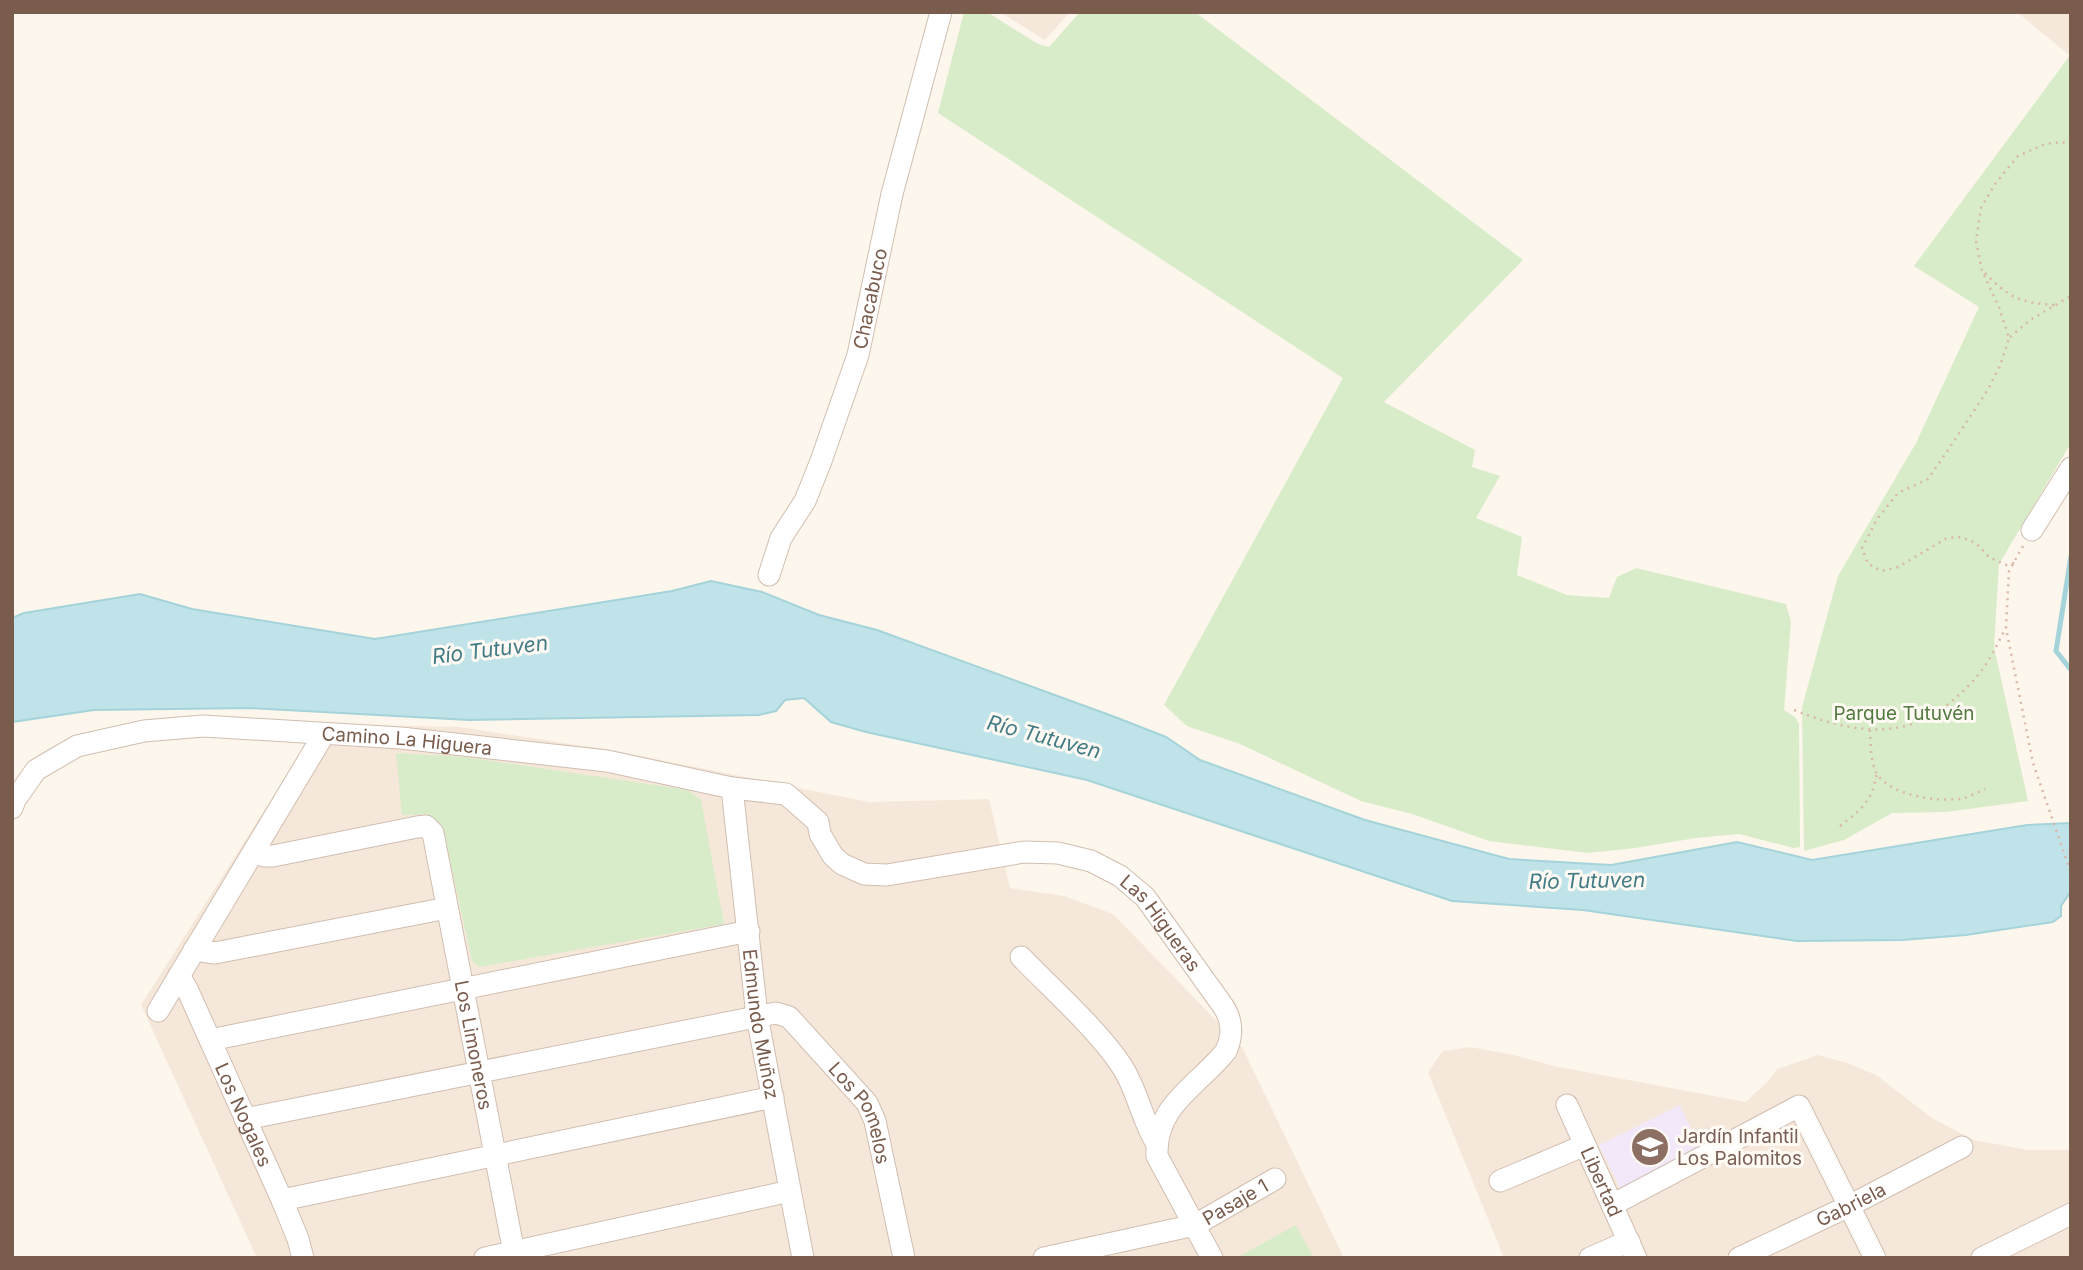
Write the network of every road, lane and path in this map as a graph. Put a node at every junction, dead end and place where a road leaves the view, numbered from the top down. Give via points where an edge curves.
1 (940, 12) edge
2 (2071, 144) edge
3 (1982, 271) junction
4 (2071, 296) edge
5 (2055, 305) junction
6 (2009, 338) junction
7 (2071, 468) edge
8 (2032, 530) joint
9 (2014, 563) junction
10 (769, 575) dead end
11 (2006, 628) junction
12 (1794, 710) dead end
13 (1870, 730) junction
14 (324, 734) junction
15 (1877, 773) junction
16 (732, 788) junction
17 (1985, 789) dead end
18 (12, 808) edge
19 (818, 822) joint
20 (1840, 827) dead end
21 (254, 852) junction
22 (2071, 873) edge
23 (447, 908) junction
24 (749, 931) junction
25 (194, 950) junction
26 (1021, 957) dead end
27 (179, 975) junction
28 (464, 988) junction
29 (158, 1011) dead end
30 (757, 1016) junction
31 (209, 1040) junction
32 (479, 1071) junction
33 (773, 1097) junction
34 (1567, 1105) dead end
35 (245, 1119) junction
36 (1157, 1144) junction
37 (1585, 1145) junction
38 (1962, 1147) dead end
39 (495, 1155) junction
40 (1275, 1178) dead end
41 (1500, 1181) dead end
42 (790, 1191) junction
43 (282, 1200) junction
44 (1612, 1205) junction
45 (1849, 1206) junction
46 (2071, 1214) edge
47 (1195, 1225) junction
48 (1632, 1249) edge
49 (515, 1255) edge
50 (1205, 1257) edge
51 (303, 1258) edge
52 (485, 1258) edge
53 (803, 1258) edge
54 (904, 1258) edge
55 (1044, 1258) edge
56 (1590, 1258) edge
57 (1739, 1258) edge
58 (1875, 1258) edge
59 (1982, 1258) edge

1 - 10 street, Chacabuco via 892,194 858,355 805,501 781,538
2 - 3 path via 2045,144 2018,156 1995,184 1979,219 1976,241
3 - 5 path via 2014,298
3 - 6 path
4 - 5 path
5 - 6 path
6 - 9 path via 1987,391 1928,479 1898,493 1862,548 1867,564 1882,571 1898,568 1947,538 1961,537 1976,543 1989,557 2006,565
7 - 8 street
8 - 9 path
9 - 11 path via 2009,571
11 - 13 path via 1983,669 1941,710 1916,723
11 - 22 path via 2033,763
12 - 13 path
13 - 15 path
14 - 16 street, Camino La Higuera via 607,761
14 - 18 street, Camino La Higuera via 203,726 144,731 77,746 36,769
14 - 21 street
15 - 17 path via 1905,793 1937,800 1966,798
15 - 20 path via 1873,794
16 - 19 street, Camino La Higuera via 786,794
16 - 24 street, Edmundo Muñoz
19 - 36 street, Las Higueras via 833,856 864,874 887,875 1024,852 1058,853 1106,868 1145,897 1223,1006 1231,1032 1226,1051 1170,1108
21 - 23 street, Los Limoneros via 273,856 426,826 433,833
21 - 25 street
23 - 25 street via 215,953
23 - 28 street, Los Limoneros
24 - 28 street
24 - 30 street, Edmundo Muñoz
25 - 27 street
26 - 36 street via 1121,1064
27 - 29 street
27 - 31 street, Los Nogales
28 - 31 street
28 - 32 street, Los Limoneros
30 - 32 street, Los Pomelos
30 - 33 street, Edmundo Muñoz
30 - 54 street, Los Pomelos via 776,1013 789,1017 867,1103 875,1121
31 - 35 street, Los Nogales
32 - 35 street, Los Pomelos
32 - 39 street, Los Limoneros
33 - 39 street
33 - 42 street, Edmundo Muñoz
34 - 37 street, Libertad
35 - 43 street, Los Nogales
36 - 47 street via 1157,1156
37 - 41 street
37 - 44 street, Libertad
38 - 45 street, Gabriela
39 - 43 street
39 - 49 street, Los Limoneros
40 - 47 street, Pasaje 1
42 - 49 street
42 - 53 street, Edmundo Muñoz
43 - 51 street, Los Nogales
44 - 45 street via 1799,1106
44 - 48 street, Libertad
45 - 57 street, Gabriela
45 - 58 street
46 - 59 street
47 - 50 street
47 - 55 street, Pasaje 1
48 - 56 street
49 - 52 street

